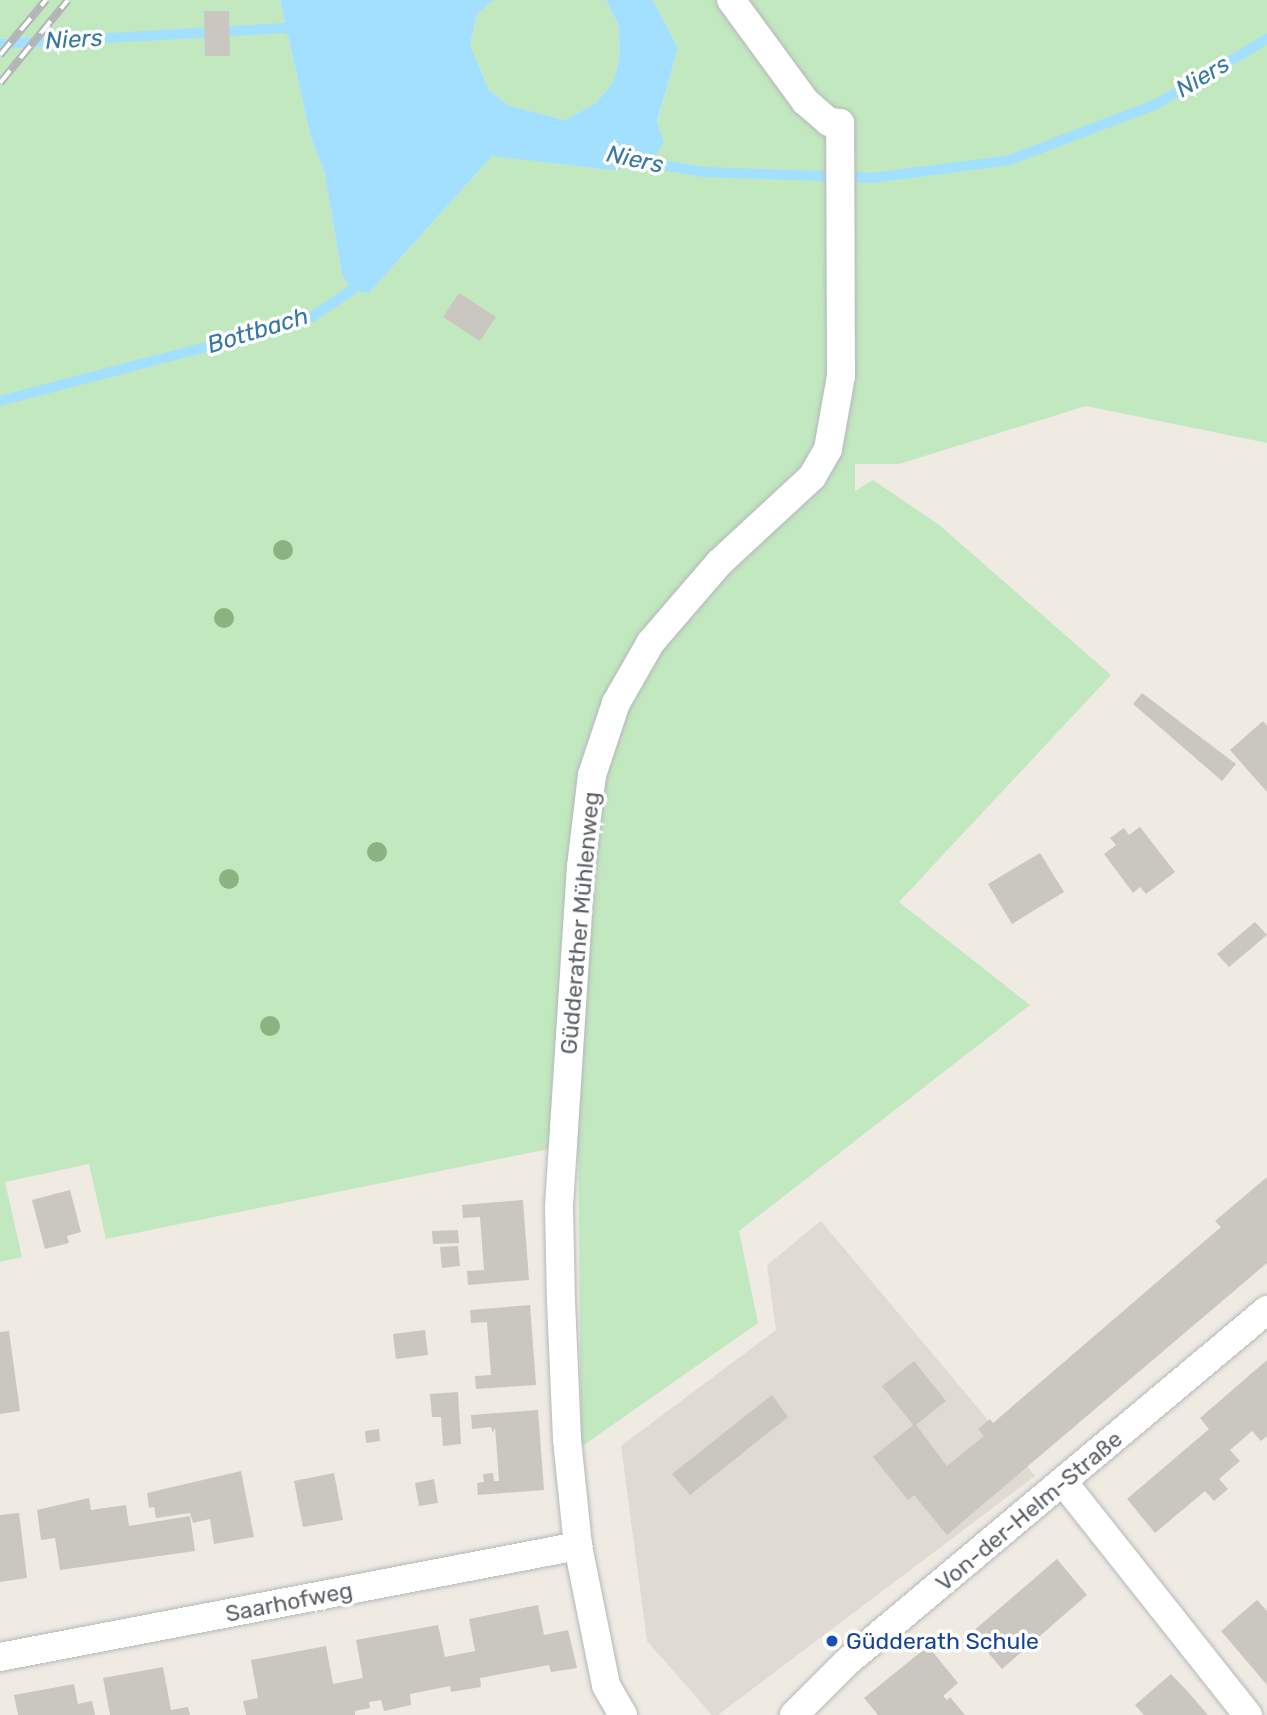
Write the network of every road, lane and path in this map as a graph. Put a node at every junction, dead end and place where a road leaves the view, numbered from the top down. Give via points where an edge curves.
1 (731, 0) edge
2 (1267, 1310) edge
3 (1064, 1483) junction
4 (578, 1546) junction
5 (0, 1657) edge
6 (623, 1715) edge
7 (793, 1715) edge
8 (1248, 1715) edge

1 - 4 street, Güdderather Mühlenweg via 805,101 829,122 840,123 841,376 828,449 791,500 719,564 651,642 616,703 592,775 581,867 559,1206 567,1439
2 - 3 street, Von-der-Helm-Straße
3 - 7 street, Von-der-Helm-Straße via 847,1662
3 - 8 street
4 - 5 street, Saarhofweg
4 - 6 street, Güdderather Mühlenweg via 606,1685

